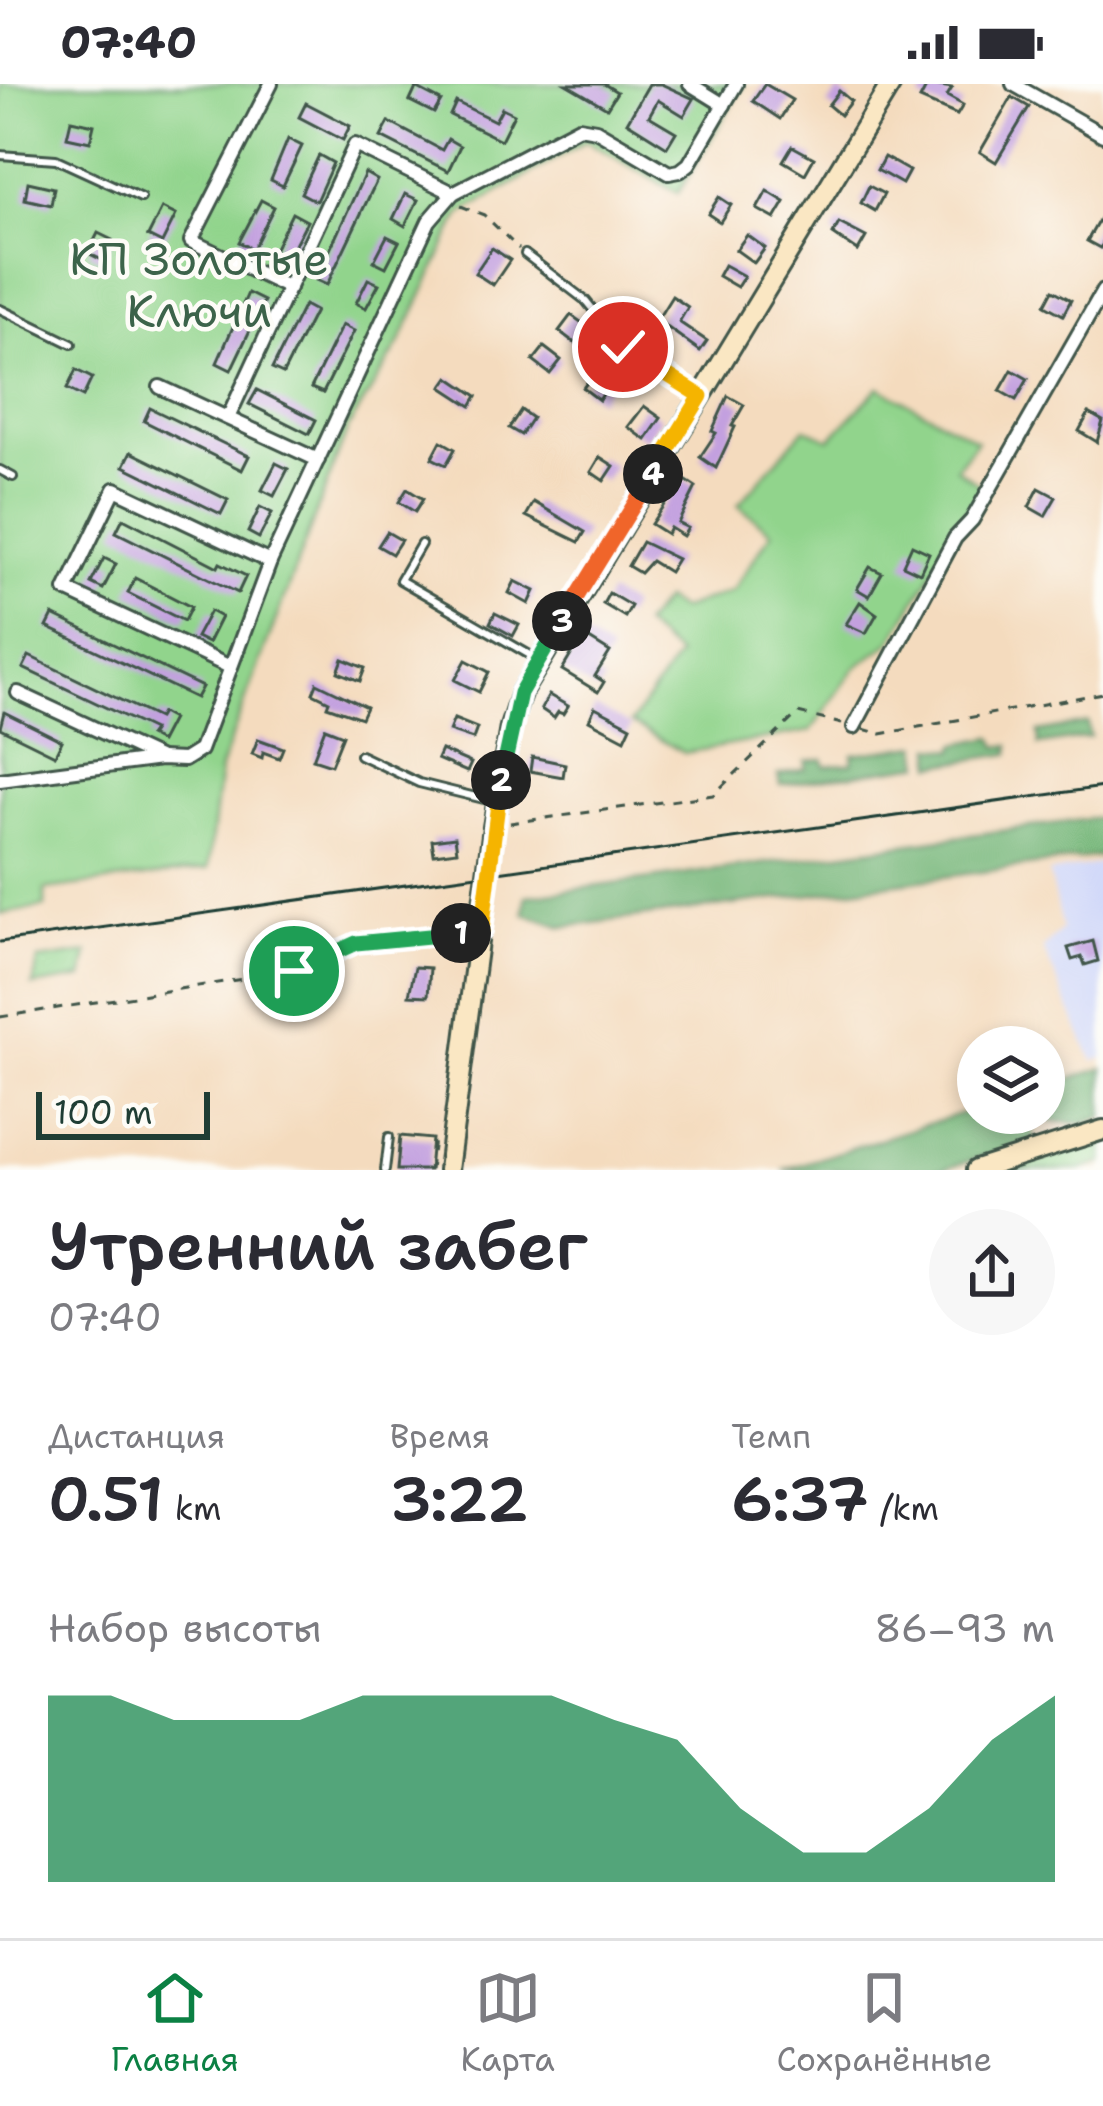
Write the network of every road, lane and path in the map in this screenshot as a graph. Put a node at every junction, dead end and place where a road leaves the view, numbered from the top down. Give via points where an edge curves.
1 (272, 84) edge
2 (691, 84) edge
3 (736, 84) edge
4 (891, 84) edge
5 (1013, 84) edge
6 (724, 105) junction
7 (1103, 135) edge
8 (0, 155) edge
9 (451, 196) junction
10 (141, 198) dead end
11 (525, 254) joint
12 (289, 288) junction
13 (1103, 291) edge
14 (0, 309) edge
15 (73, 344) dead end
16 (160, 387) dead end
17 (701, 396) junction
18 (228, 418) junction
19 (318, 460) junction
20 (0, 470) edge
21 (13, 477) dead end
22 (421, 544) dead end
23 (269, 562) junction
24 (538, 659) junction
25 (230, 667) junction
26 (18, 693) dead end
27 (1103, 693) edge
28 (854, 727) junction
29 (360, 755) dead end
30 (160, 759) junction
31 (0, 780) edge
32 (497, 803) junction
33 (515, 823) dead end
34 (482, 931) junction
35 (0, 1017) edge
36 (1103, 1130) edge
37 (388, 1137) dead end
38 (434, 1139) dead end
39 (385, 1170) edge
40 (430, 1170) edge
41 (448, 1170) edge
42 (976, 1170) edge

1 - 12 street via 191,241
2 - 6 street
3 - 6 street
4 - 17 street
5 - 7 street
6 - 9 street via 680,171 669,173 579,127
8 - 10 lane via 56,159
9 - 11 path
9 - 12 street via 355,145
9 - 19 street via 429,221
11 - 17 lane via 586,302 623,347
12 - 18 street
13 - 28 street via 955,538
14 - 15 lane
16 - 18 street
17 - 24 street
18 - 19 street
19 - 23 street
20 - 21 lane
22 - 24 lane via 400,580
23 - 25 street
23 - 25 street via 115,489 67,590
24 - 32 street via 510,727
25 - 30 street via 200,750 184,760
26 - 30 street
27 - 28 path via 881,734
28 - 33 path via 798,713 713,795
29 - 32 lane via 419,783
30 - 31 street
32 - 34 street
34 - 35 path via 356,943 294,971
34 - 41 street
36 - 42 street
37 - 39 lane
38 - 40 path

